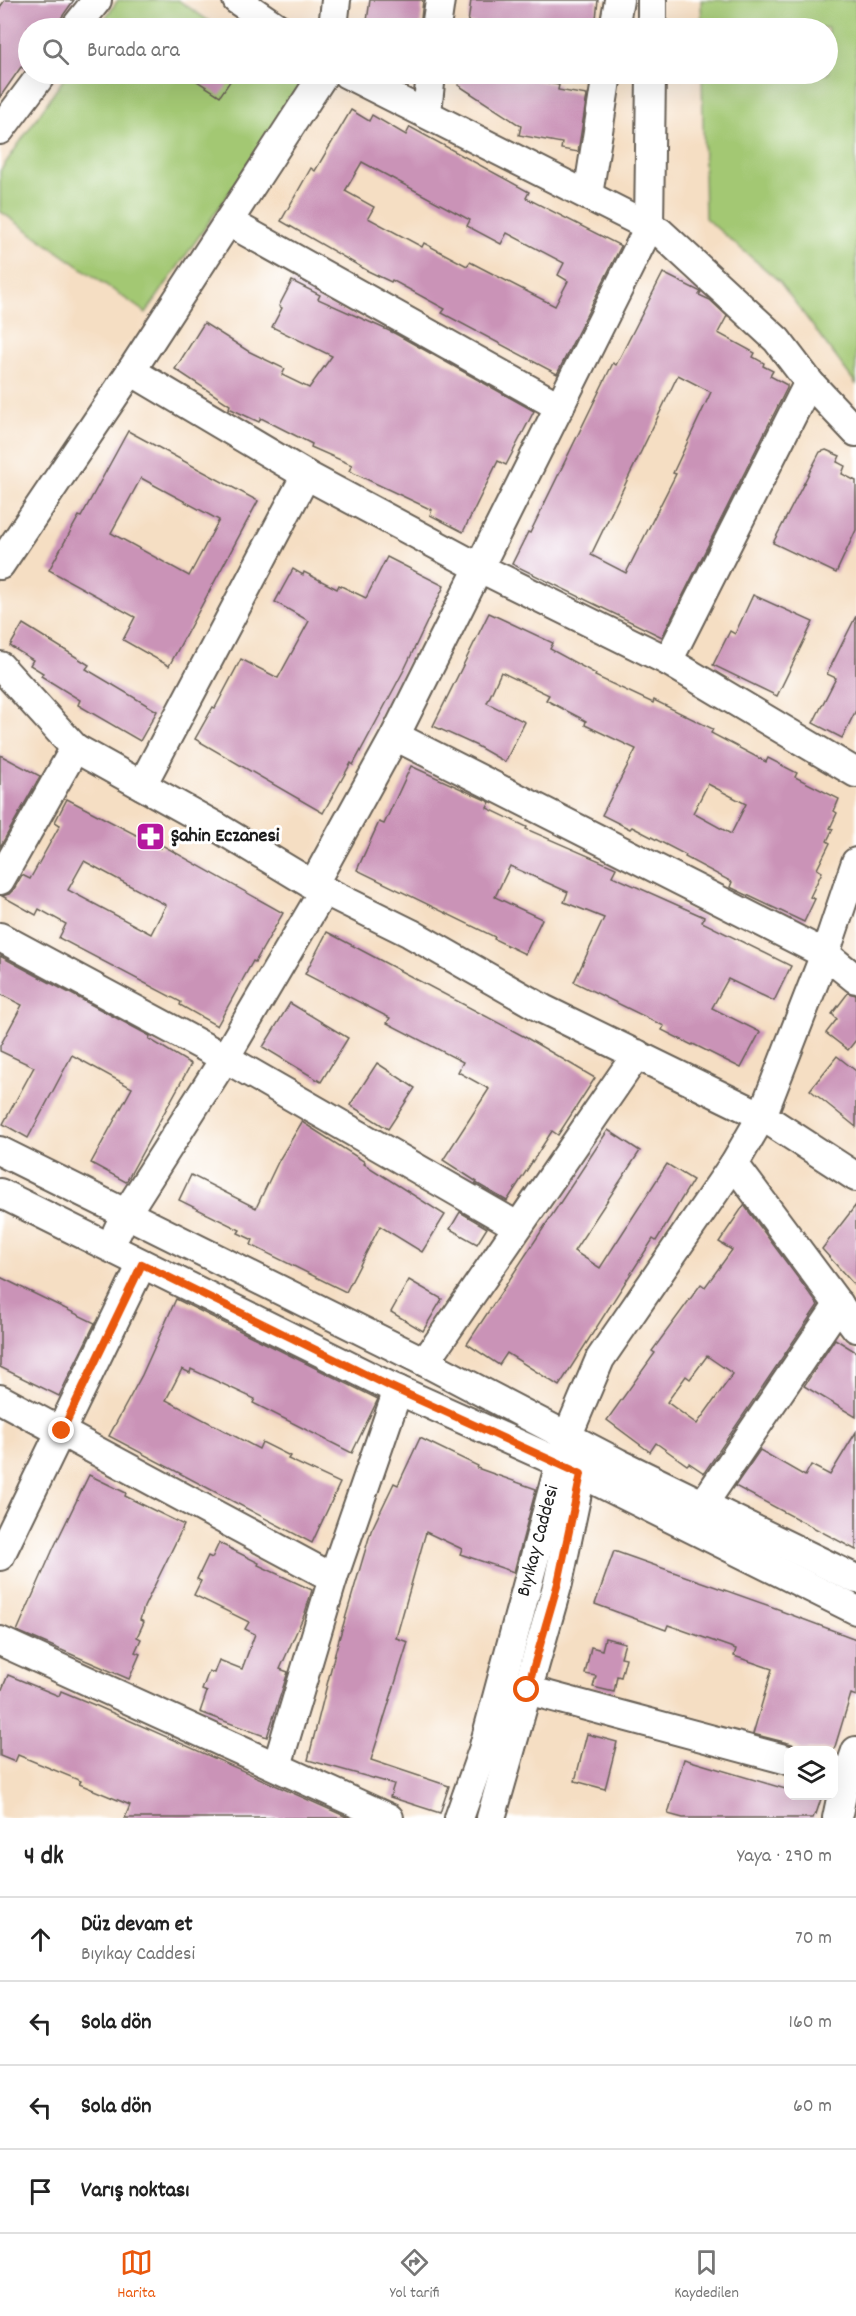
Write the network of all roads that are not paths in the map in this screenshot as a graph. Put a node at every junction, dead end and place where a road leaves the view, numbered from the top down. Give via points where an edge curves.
1 (97, 0) edge
2 (237, 0) edge
3 (336, 0) edge
4 (440, 0) edge
5 (619, 0) edge
6 (652, 0) edge
7 (83, 18) edge
8 (263, 18) edge
9 (334, 18) edge
10 (437, 18) edge
11 (616, 18) edge
12 (652, 18) edge
13 (34, 84) edge
14 (318, 84) edge
15 (368, 84) edge
16 (430, 84) edge
17 (605, 84) edge
18 (651, 84) edge
19 (427, 112) junction
20 (0, 130) edge
21 (588, 195) junction
22 (229, 222) junction
23 (649, 227) junction
24 (131, 371) junction
25 (809, 382) junction
26 (560, 407) junction
27 (856, 432) edge
28 (306, 475) junction
29 (0, 565) edge
30 (478, 567) junction
31 (668, 662) junction
32 (0, 666) edge
33 (395, 736) junction
34 (75, 748) junction
35 (856, 773) edge
36 (141, 785) junction
37 (856, 862) edge
38 (0, 880) edge
39 (319, 888) junction
40 (0, 937) edge
41 (825, 954) junction
42 (856, 979) edge
43 (637, 1054) junction
44 (225, 1058) junction
45 (762, 1116) junction
46 (0, 1151) edge
47 (734, 1164) junction
48 (856, 1177) edge
49 (0, 1193) edge
50 (126, 1215) junction
51 (517, 1226) junction
52 (109, 1247) junction
53 (142, 1264) junction
54 (839, 1304) junction
55 (856, 1328) edge
56 (425, 1362) junction
57 (398, 1390) junction
58 (0, 1399) edge
59 (62, 1431) junction
60 (569, 1458) junction
61 (704, 1503) junction
62 (0, 1556) edge
63 (333, 1578) junction
64 (856, 1579) edge
65 (856, 1610) edge
66 (0, 1641) edge
67 (527, 1690) junction
68 (784, 1759) edge
69 (277, 1766) junction
70 (846, 1766) edge
71 (389, 1818) edge
72 (459, 1818) edge
73 (491, 1818) edge
74 (837, 1818) edge

1 - 7 street
2 - 8 street
3 - 9 street
4 - 10 street
5 - 11 street
6 - 12 street
13 - 20 street
14 - 22 street
15 - 19 street
16 - 19 street
17 - 21 street
18 - 23 street
19 - 21 street
21 - 23 street
22 - 24 street
22 - 26 street
23 - 25 street via 660,232 777,340
23 - 26 street
24 - 28 street
24 - 29 street
25 - 27 street
25 - 31 street
26 - 30 street
28 - 30 street
28 - 36 street
30 - 31 street
30 - 33 street
31 - 35 street
32 - 34 street
33 - 39 street
33 - 41 street
34 - 36 street
34 - 38 street
36 - 39 street
37 - 41 street
39 - 43 street
39 - 44 street
40 - 44 street
41 - 42 street
41 - 45 street
43 - 45 street
43 - 51 street
44 - 50 street
44 - 51 street
45 - 47 street
45 - 48 street
46 - 50 street
47 - 54 street
47 - 60 street via 600,1359
49 - 52 street
50 - 52 street
50 - 56 street
51 - 56 street
52 - 53 street
53 - 57 street
53 - 59 street
54 - 55 street
54 - 61 street
56 - 60 street
57 - 60 street
57 - 63 street
58 - 59 street
59 - 62 street
59 - 63 street
60 - 61 street
60 - 65 street
60 - 67 street, Bıyıkay Caddesi via 558,1583
60 - 72 street, Bıyıkay Caddesi via 483,1750
61 - 64 street
63 - 69 street
66 - 69 street
67 - 68 street
67 - 73 street, Bıyıkay Caddesi
69 - 71 street
70 - 74 street

